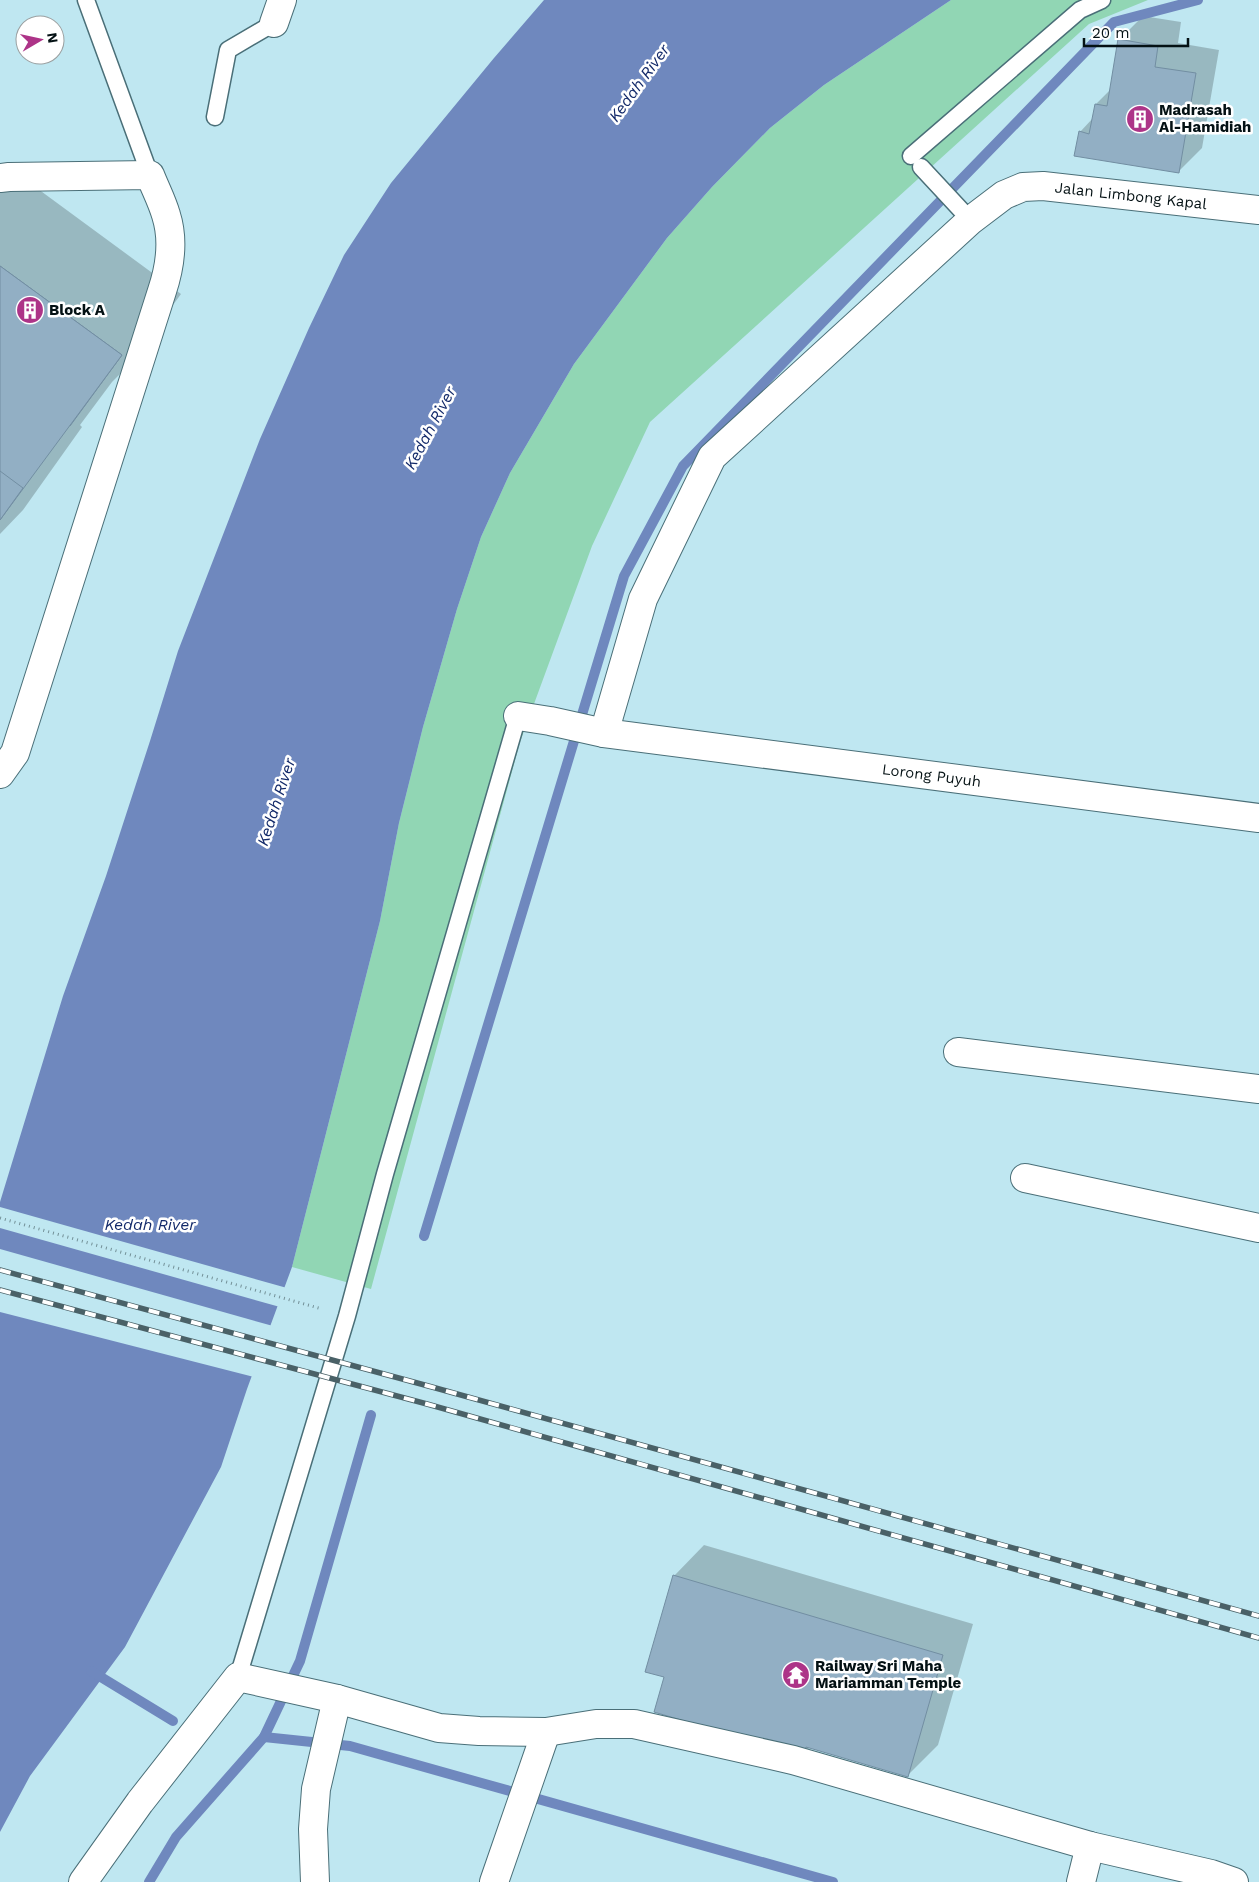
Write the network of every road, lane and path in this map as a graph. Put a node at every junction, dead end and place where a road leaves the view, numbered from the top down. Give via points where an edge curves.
1 (86, 0) edge
2 (1102, 0) edge
3 (278, 12) edge
4 (215, 118) dead end
5 (150, 175) junction
6 (0, 178) edge
7 (962, 210) dead end
8 (1259, 210) edge
9 (518, 716) joint
10 (596, 731) junction
11 (0, 774) edge
12 (1259, 818) edge
13 (958, 1052) dead end
14 (1259, 1089) edge
15 (1025, 1178) dead end
16 (0, 1218) edge
17 (1259, 1228) edge
18 (293, 1300) dead end
19 (238, 1677) junction
20 (337, 1699) junction
21 (546, 1732) junction
22 (1090, 1846) junction
23 (83, 1882) edge
24 (316, 1882) edge
25 (494, 1882) edge
26 (1081, 1882) edge
27 (1234, 1882) edge

1 - 5 lane
2 - 7 lane via 1080,10 916,162
3 - 4 lane via 228,50
5 - 6 street
5 - 11 street via 167,215 170,236 168,273 15,753
8 - 10 street, Jalan Limbong Kapal via 1043,186 1023,187 1004,195 971,220 712,457 644,599
9 - 10 street, Lorong Puyuh
9 - 19 lane via 347,1316
10 - 12 street, Lorong Puyuh
13 - 14 street
15 - 17 street
16 - 18 path
19 - 20 street
19 - 23 street via 140,1802
20 - 21 street via 439,1728
20 - 24 street via 316,1790 313,1829
21 - 22 street via 596,1724 634,1724 793,1760
21 - 25 street
22 - 26 street
22 - 27 street

